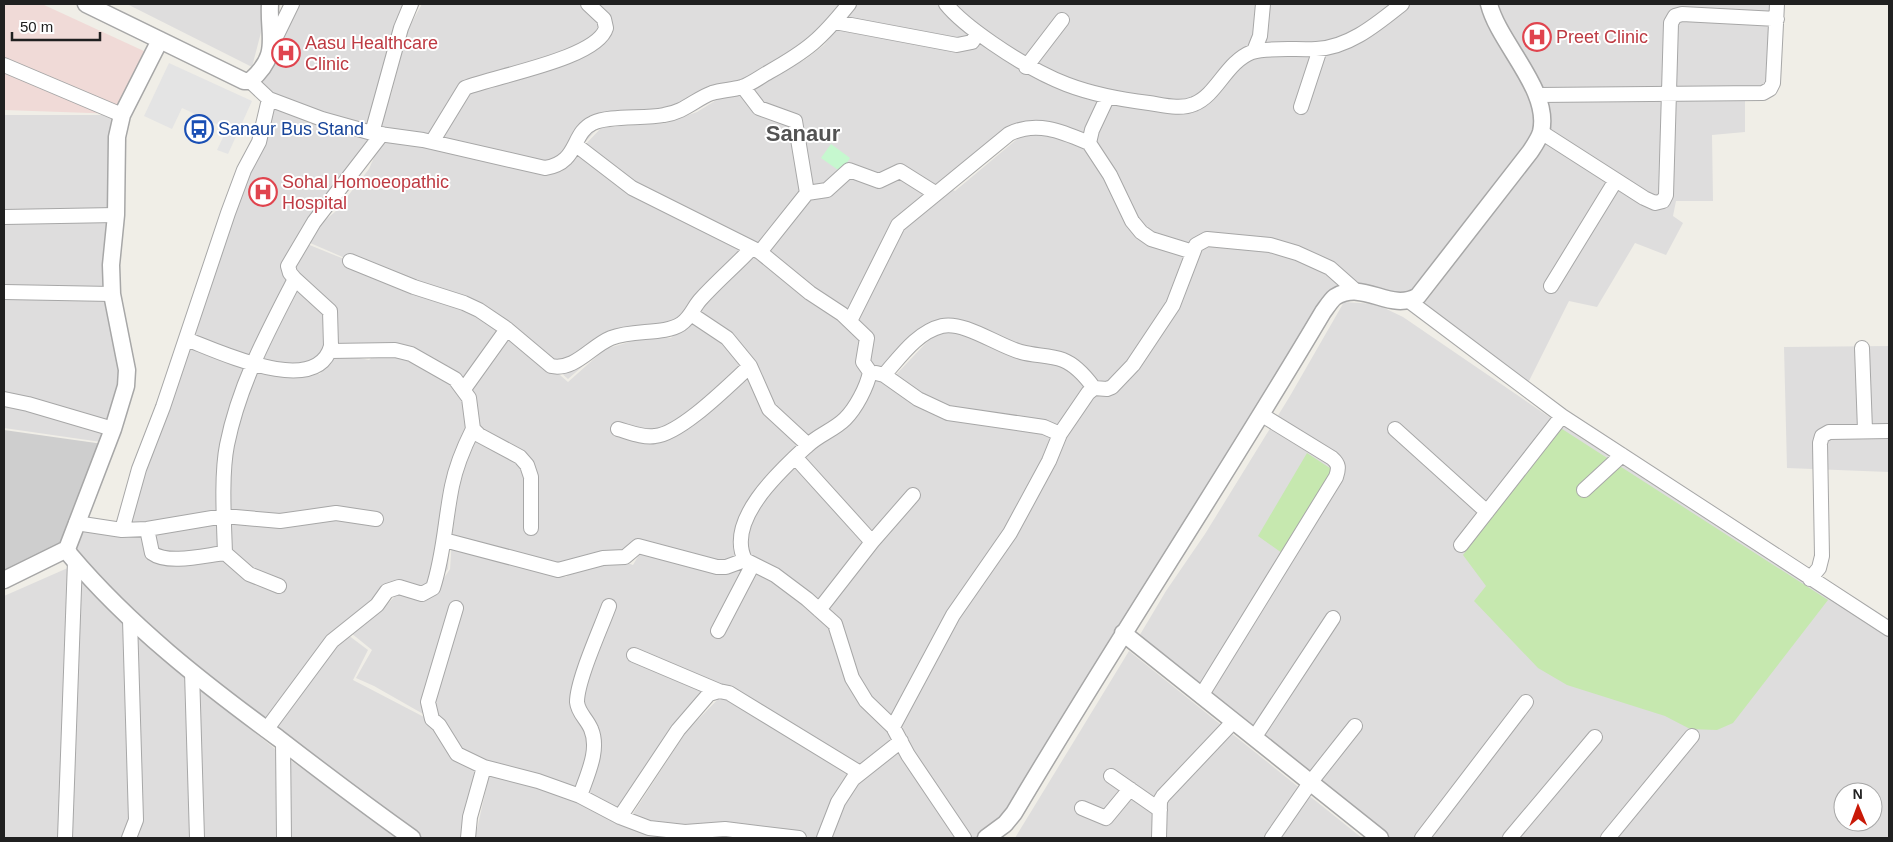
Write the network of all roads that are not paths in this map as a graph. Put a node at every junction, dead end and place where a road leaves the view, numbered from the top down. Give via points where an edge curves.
1 (270, 4) edge
2 (292, 4) edge
3 (410, 4) edge
4 (588, 4) edge
5 (849, 4) edge
6 (946, 4) edge
7 (1263, 4) edge
8 (1402, 4) edge
9 (1777, 4) edge
10 (92, 5) edge
11 (1490, 5) edge
12 (1777, 19) junction
13 (1062, 20) dead end
14 (835, 22) junction
15 (978, 33) junction
16 (160, 40) junction
17 (272, 45) junction
18 (1320, 49) junction
19 (1254, 51) junction
20 (4, 65) edge
21 (1026, 67) junction
22 (250, 81) junction
23 (743, 87) junction
24 (1670, 94) junction
25 (1538, 96) junction
26 (1106, 98) junction
27 (269, 99) junction
28 (1301, 107) dead end
29 (122, 116) junction
30 (1541, 132) junction
31 (377, 134) junction
32 (432, 142) junction
33 (1089, 144) junction
34 (576, 145) junction
35 (1616, 180) junction
36 (807, 193) junction
37 (935, 193) junction
38 (116, 215) junction
39 (4, 217) edge
40 (756, 250) junction
41 (1193, 252) junction
42 (350, 261) dead end
43 (295, 279) junction
44 (1551, 286) dead end
45 (1356, 290) junction
46 (4, 292) edge
47 (112, 294) junction
48 (1409, 301) junction
49 (691, 314) junction
50 (850, 321) junction
51 (507, 329) junction
52 (186, 339) junction
53 (1862, 348) dead end
54 (330, 350) junction
55 (252, 364) junction
56 (750, 366) junction
57 (870, 372) junction
58 (884, 375) junction
59 (1094, 388) junction
60 (464, 389) junction
61 (4, 399) edge
62 (1262, 415) junction
63 (1562, 416) junction
64 (113, 429) junction
65 (472, 429) junction
66 (618, 429) dead end
67 (1395, 430) dead end
68 (1865, 430) junction
69 (1889, 432) edge
70 (1060, 434) junction
71 (808, 445) junction
72 (1622, 455) junction
73 (796, 458) junction
74 (1584, 490) dead end
75 (913, 495) dead end
76 (1487, 512) junction
77 (224, 516) junction
78 (376, 519) dead end
79 (76, 523) junction
80 (531, 528) dead end
81 (147, 529) junction
82 (122, 530) junction
83 (444, 540) junction
84 (872, 542) junction
85 (1461, 545) dead end
86 (225, 553) junction
87 (71, 555) junction
88 (749, 562) junction
89 (1810, 579) junction
90 (4, 580) edge
91 (278, 586) dead end
92 (609, 606) dead end
93 (456, 608) dead end
94 (819, 610) junction
95 (1333, 618) dead end
96 (130, 620) junction
97 (1889, 629) edge
98 (718, 631) dead end
99 (1123, 634) junction
100 (634, 655) dead end
101 (192, 672) junction
102 (719, 691) junction
103 (1201, 696) junction
104 (1526, 702) dead end
105 (1233, 722) junction
106 (1355, 726) dead end
107 (893, 727) junction
108 (266, 730) junction
109 (1692, 736) dead end
110 (1595, 737) dead end
111 (1254, 738) junction
112 (901, 741) junction
113 (283, 742) junction
114 (484, 767) junction
115 (860, 773) junction
116 (1111, 776) dead end
117 (1310, 783) junction
118 (1130, 789) junction
119 (580, 796) junction
120 (1082, 808) dead end
121 (1160, 810) junction
122 (620, 817) junction
123 (65, 838) edge
124 (130, 838) edge
125 (196, 838) edge
126 (284, 838) edge
127 (412, 838) edge
128 (468, 838) edge
129 (799, 838) edge
130 (824, 838) edge
131 (964, 838) edge
132 (986, 838) edge
133 (1159, 838) edge
134 (1272, 838) edge
135 (1380, 838) edge
136 (1422, 838) edge
137 (1510, 838) edge
138 (1608, 838) edge

1 - 17 street
2 - 17 street
3 - 31 street via 401,28
4 - 32 street via 604,19 606,28 599,40 563,59 465,88
5 - 14 street
6 - 15 street
7 - 19 street via 1260,36
8 - 18 street via 1345,42
9 - 12 street
10 - 16 street
11 - 25 street
12 - 24 street via 1770,89 1757,94
12 - 24 street via 1675,16 1671,22
13 - 21 street
14 - 15 street via 957,45 972,42
14 - 23 street via 816,43
15 - 21 street
16 - 22 street
16 - 29 street
17 - 22 street via 271,52
18 - 19 street
18 - 28 street
19 - 26 street via 1234,62 1202,100 1192,105 1178,107
20 - 29 street
21 - 26 street
22 - 27 street
23 - 34 street via 714,92 665,115 599,120 584,130
23 - 36 street via 759,108 795,121
24 - 25 street
24 - 35 street via 1666,195 1663,201 1655,203
25 - 30 street
26 - 33 street
27 - 31 street via 322,119
27 - 52 street via 259,142 244,170 228,213
29 - 38 street via 117,137
30 - 35 street
30 - 48 street via 1530,152 1460,243 1418,296
31 - 32 street
31 - 43 street via 301,241 288,266
32 - 34 street via 545,168 564,161
33 - 37 street via 1052,129 1019,129
33 - 41 street via 1141,232 1151,239
34 - 40 street via 632,188
35 - 44 street
36 - 37 street via 827,190 849,170 879,181 900,171
36 - 40 street
37 - 50 street via 898,225
38 - 39 street
38 - 47 street
40 - 49 street via 699,301
40 - 50 street
41 - 45 street via 1196,245 1207,239 1285,248 1330,268
41 - 59 street via 1173,305 1154,335 1112,387
42 - 51 street via 464,303
43 - 54 street via 330,311
43 - 55 street
45 - 48 street via 1400,302
45 - 62 street via 1335,298 1323,312
46 - 47 street
47 - 64 street via 127,370 126,386
48 - 63 street
49 - 51 street via 669,330 642,330 612,338 561,368 552,366
49 - 56 street via 727,338
50 - 57 street via 867,338 863,362
51 - 60 street
52 - 55 street
52 - 82 street via 139,468
53 - 68 street
54 - 55 street via 308,370 294,372
54 - 60 street via 381,349 411,354 442,370
55 - 77 street via 238,400 226,447
56 - 66 street via 696,414 666,433 645,436
56 - 71 street via 769,409
57 - 58 street
57 - 71 street via 852,411
58 - 59 street via 905,350 926,333 951,324 1022,352 1062,360 1075,367
58 - 70 street via 918,399 948,413 1044,427
59 - 70 street
60 - 65 street via 469,398
61 - 64 street
62 - 99 street
62 - 103 street via 1332,458 1338,469
63 - 72 street
63 - 76 street
64 - 79 street
65 - 80 street via 520,457 527,465 531,477
65 - 83 street via 452,486
67 - 76 street
68 - 69 street
68 - 89 street via 1829,432 1822,436 1822,556 1819,568
70 - 107 street via 1010,533 953,615
71 - 73 street
72 - 74 street
72 - 89 street
73 - 84 street
73 - 88 street via 766,486 745,525 739,548
75 - 84 street
76 - 85 street
77 - 78 street via 280,521 336,513
77 - 81 street
77 - 86 street
79 - 82 street
79 - 87 street
81 - 82 street
81 - 86 street via 152,553 158,558
83 - 88 street via 558,570 603,558 624,557 638,546 717,567
83 - 108 street via 440,569 433,588 422,594 399,587 387,591 377,605 332,641
84 - 94 street
86 - 91 street via 248,574
87 - 90 street
87 - 96 street
87 - 123 street
88 - 94 street via 775,575
88 - 98 street
89 - 97 street
92 - 119 street via 577,700 594,739 594,751
93 - 114 street via 428,702 430,712 457,754
94 - 107 street via 835,624 852,678 866,701
95 - 111 street
96 - 101 street
96 - 124 street via 136,820
99 - 103 street
99 - 132 street via 1014,813
100 - 102 street
101 - 108 street
101 - 125 street
102 - 115 street via 729,693
102 - 122 street via 710,694 678,730
103 - 105 street
104 - 136 street
105 - 111 street
105 - 121 street via 1166,791 1160,801
106 - 117 street
107 - 112 street
108 - 113 street
109 - 138 street
110 - 137 street
111 - 117 street
112 - 115 street
112 - 131 street
113 - 126 street
113 - 127 street
114 - 119 street
114 - 128 street via 470,817
115 - 130 street via 838,802
116 - 118 street
117 - 134 street
117 - 135 street
118 - 120 street via 1106,818
118 - 121 street
119 - 122 street
121 - 133 street
122 - 129 street via 664,831 724,829

